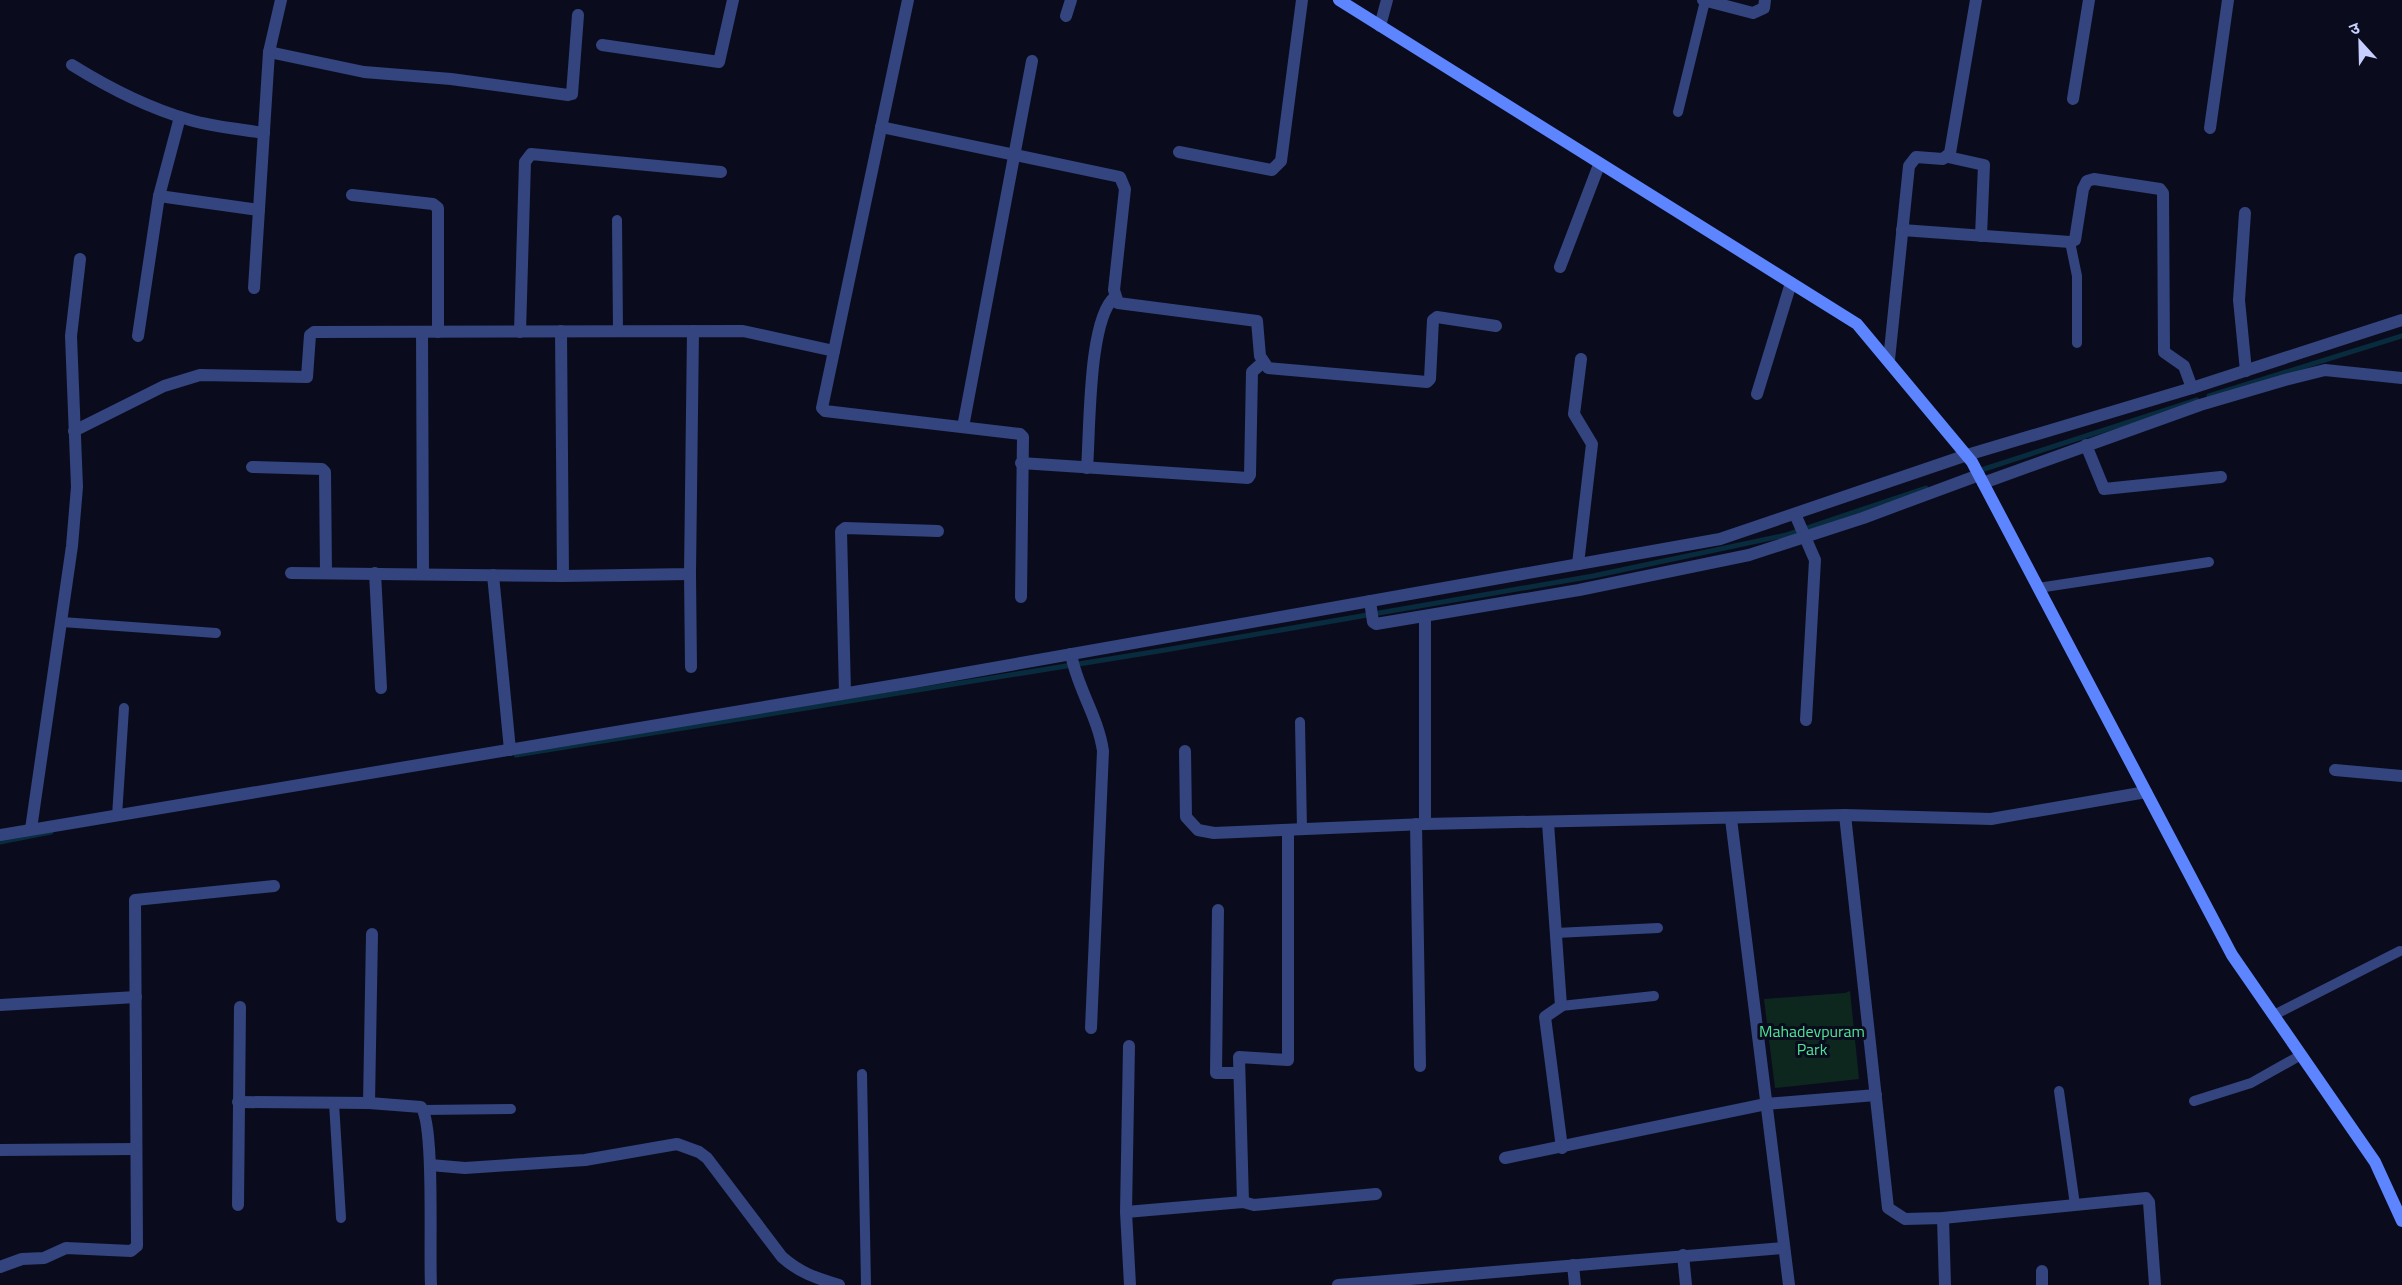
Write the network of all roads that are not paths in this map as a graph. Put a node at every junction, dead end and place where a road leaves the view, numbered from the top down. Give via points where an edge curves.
1 (281, 0) edge
2 (733, 0) edge
3 (908, 0) edge
4 (1071, 0) edge
5 (1302, 0) edge
6 (1339, 0) edge
7 (1387, 0) edge
8 (1704, 0) edge
9 (1765, 0) edge
10 (1976, 0) edge
11 (2089, 0) edge
12 (2229, 0) edge
13 (578, 15) dead end
14 (1066, 16) dead end
15 (1380, 26) junction
16 (602, 45) dead end
17 (269, 52) junction
18 (1032, 61) dead end
19 (72, 65) dead end
20 (2073, 99) dead end
21 (1678, 111) dead end
22 (180, 117) junction
23 (881, 127) junction
24 (2210, 128) dead end
25 (264, 133) junction
26 (1179, 152) dead end
27 (1014, 154) junction
28 (1948, 157) junction
29 (1599, 165) junction
30 (721, 172) dead end
31 (352, 195) dead end
32 (159, 196) junction
33 (259, 210) junction
34 (2245, 213) dead end
35 (617, 220) dead end
36 (1902, 230) junction
37 (1981, 236) junction
38 (2070, 242) junction
39 (80, 259) dead end
40 (1560, 267) dead end
41 (1791, 283) junction
42 (254, 288) dead end
43 (1115, 297) junction
44 (2402, 320) edge
45 (1496, 326) dead end
46 (693, 331) junction
47 (422, 332) junction
48 (438, 332) junction
49 (520, 332) junction
50 (561, 332) junction
51 (618, 332) junction
52 (138, 336) dead end
53 (2077, 343) dead end
54 (834, 351) junction
55 (1581, 359) dead end
56 (1889, 360) junction
57 (1262, 363) junction
58 (2246, 371) junction
59 (2402, 378) edge
60 (2193, 388) junction
61 (1757, 394) dead end
62 (963, 427) junction
63 (74, 431) junction
64 (2086, 445) junction
65 (1970, 459) junction
66 (1021, 463) junction
67 (252, 467) dead end
68 (1088, 468) junction
69 (1980, 477) junction
70 (2221, 477) dead end
71 (1795, 516) junction
72 (938, 531) dead end
73 (1804, 535) junction
74 (2209, 562) dead end
75 (1578, 564) junction
76 (291, 573) dead end
77 (326, 573) junction
78 (375, 573) junction
79 (423, 574) junction
80 (690, 574) junction
81 (493, 575) junction
82 (563, 576) junction
83 (2038, 588) junction
84 (1021, 597) dead end
85 (1371, 603) junction
86 (1425, 616) junction
87 (62, 622) junction
88 (216, 633) dead end
89 (1072, 661) junction
90 (691, 668) dead end
91 (381, 688) dead end
92 (845, 693) junction
93 (124, 708) dead end
94 (1806, 720) dead end
95 (1300, 722) dead end
96 (510, 750) junction
97 (1185, 751) dead end
98 (2335, 770) dead end
99 (2402, 776) edge
100 (2146, 792) junction
101 (1845, 815) junction
102 (117, 816) junction
103 (1731, 819) junction
104 (1548, 823) junction
105 (1421, 824) junction
106 (31, 829) junction
107 (1302, 829) junction
108 (1288, 830) junction
109 (0, 835) edge
110 (274, 886) dead end
111 (1218, 910) dead end
112 (1658, 928) dead end
113 (1556, 933) junction
114 (372, 934) dead end
115 (2400, 951) dead end
116 (1654, 996) dead end
117 (136, 997) junction
118 (0, 1005) edge
119 (1561, 1006) junction
120 (240, 1007) dead end
121 (2274, 1015) junction
122 (1091, 1028) dead end
123 (1129, 1046) dead end
124 (2301, 1055) junction
125 (1420, 1066) dead end
126 (1239, 1073) junction
127 (862, 1074) dead end
128 (2059, 1091) dead end
129 (1876, 1095) junction
130 (2194, 1101) dead end
131 (238, 1102) junction
132 (334, 1103) junction
133 (369, 1103) junction
134 (1766, 1104) junction
135 (423, 1110) junction
136 (511, 1110) dead end
137 (1562, 1148) junction
138 (136, 1149) junction
139 (0, 1150) edge
140 (1505, 1158) dead end
141 (430, 1165) junction
142 (1376, 1194) dead end
143 (1243, 1202) junction
144 (237, 1205) dead end
145 (2075, 1205) junction
146 (1126, 1212) junction
147 (341, 1218) dead end
148 (1943, 1218) junction
149 (2402, 1221) edge
150 (1784, 1248) junction
151 (1683, 1255) junction
152 (1573, 1265) junction
153 (0, 1267) edge
154 (2042, 1271) dead end
155 (1423, 1282) edge
156 (431, 1285) edge
157 (839, 1285) edge
158 (866, 1285) edge
159 (1130, 1285) edge
160 (1338, 1285) edge
161 (1575, 1285) edge
162 (1686, 1285) edge
163 (1789, 1285) edge
164 (1945, 1285) edge
165 (2042, 1285) edge
166 (2156, 1285) edge

1 - 17 street
2 - 16 street via 719,62
3 - 23 street
4 - 14 street
5 - 26 street via 1281,161 1277,167 1272,170
6 - 15 street
7 - 15 street
8 - 9 street via 1753,13 1764,8
8 - 21 lane
10 - 28 street
11 - 20 street
12 - 24 street
13 - 17 street via 570,95 452,78 364,72
15 - 29 street
17 - 25 street
18 - 27 street
19 - 22 street via 105,86
22 - 25 street
22 - 32 street
23 - 27 street
23 - 54 street
25 - 33 street
27 - 43 street via 1120,177 1125,189
27 - 62 street
28 - 36 street via 1911,160
28 - 37 street via 1984,165
29 - 40 street
29 - 41 street
30 - 49 street via 531,154 527,157
31 - 48 street via 433,204 438,208
32 - 33 street
32 - 52 street
33 - 42 street
34 - 58 street via 2239,300
35 - 51 lane
36 - 37 street
36 - 56 street
37 - 38 street
38 - 53 lane via 2077,276
38 - 60 street via 2075,240 2087,181 2160,189 2164,352 2184,366
39 - 63 street via 71,336
41 - 56 street via 1857,324
41 - 61 street
43 - 57 street via 1118,303 1257,321
43 - 68 street via 1104,309 1096,333
44 - 58 street
45 - 57 street via 1437,316 1433,320 1427,382 1268,368
46 - 51 street
46 - 54 street via 743,331
46 - 80 street
47 - 48 street
47 - 63 street via 314,332 310,335 307,377 200,375 164,386
47 - 79 street
48 - 49 street
49 - 50 street
50 - 51 street
50 - 82 street
54 - 62 street via 823,410
55 - 75 street via 1574,414 1592,444
56 - 65 street
57 - 68 street via 1252,372 1248,478
58 - 60 street
59 - 64 street via 2325,370 2200,405
60 - 65 street
62 - 66 street via 1020,434
63 - 87 street via 78,487
64 - 69 street
64 - 70 street via 2104,489
65 - 69 street
65 - 71 street
66 - 68 street
66 - 84 street
67 - 77 street via 325,472
69 - 73 street
69 - 83 street
71 - 73 street
71 - 75 street via 1720,538
72 - 92 street via 842,531
73 - 86 street via 1749,555
73 - 94 street via 1815,560
74 - 83 lane
75 - 85 street
76 - 77 street
77 - 78 street
78 - 79 street
78 - 91 street
79 - 81 street
80 - 82 street
80 - 90 street
81 - 82 street
81 - 96 street
83 - 100 street
85 - 86 street via 1376,624
85 - 89 street
86 - 105 street
87 - 88 lane
87 - 106 street
89 - 92 street
89 - 122 street via 1100,732 1103,751
92 - 96 street
93 - 102 lane
95 - 107 lane
96 - 102 street
97 - 108 street via 1186,817 1198,830
98 - 99 street
100 - 101 street via 1991,819
100 - 121 street via 2232,956
101 - 103 street
101 - 129 street
102 - 106 street
103 - 104 street
103 - 134 street
104 - 105 street
104 - 113 street
105 - 107 street
105 - 125 street
106 - 109 street
107 - 108 street
108 - 126 street via 1288,1060 1239,1057
110 - 117 street via 136,898
111 - 126 street via 1216,1073
112 - 113 lane
113 - 119 street
114 - 133 street
115 - 121 lane
116 - 119 lane
117 - 118 street
117 - 138 street
119 - 137 street via 1545,1017
120 - 131 street
121 - 124 street
123 - 146 street
124 - 130 lane via 2252,1083
124 - 149 street via 2374,1162
126 - 143 street
127 - 158 lane
128 - 145 lane
129 - 134 street
129 - 148 street via 1888,1208 1905,1219
131 - 132 street
131 - 144 street
132 - 133 street
132 - 147 lane
133 - 135 street
134 - 137 street
134 - 150 street
135 - 136 lane
135 - 141 street
137 - 140 street
138 - 139 street
138 - 153 street via 134,1249 66,1248 44,1258 22,1259
141 - 156 street
141 - 157 street via 465,1168 585,1160 677,1144 707,1158 782,1257 805,1275
142 - 143 street via 1254,1205
143 - 146 street
145 - 148 street
145 - 166 street via 2146,1198
146 - 159 street
148 - 164 street
150 - 151 street
150 - 163 street
151 - 152 street
151 - 162 street
152 - 155 street
152 - 161 street
154 - 165 street
155 - 160 street

